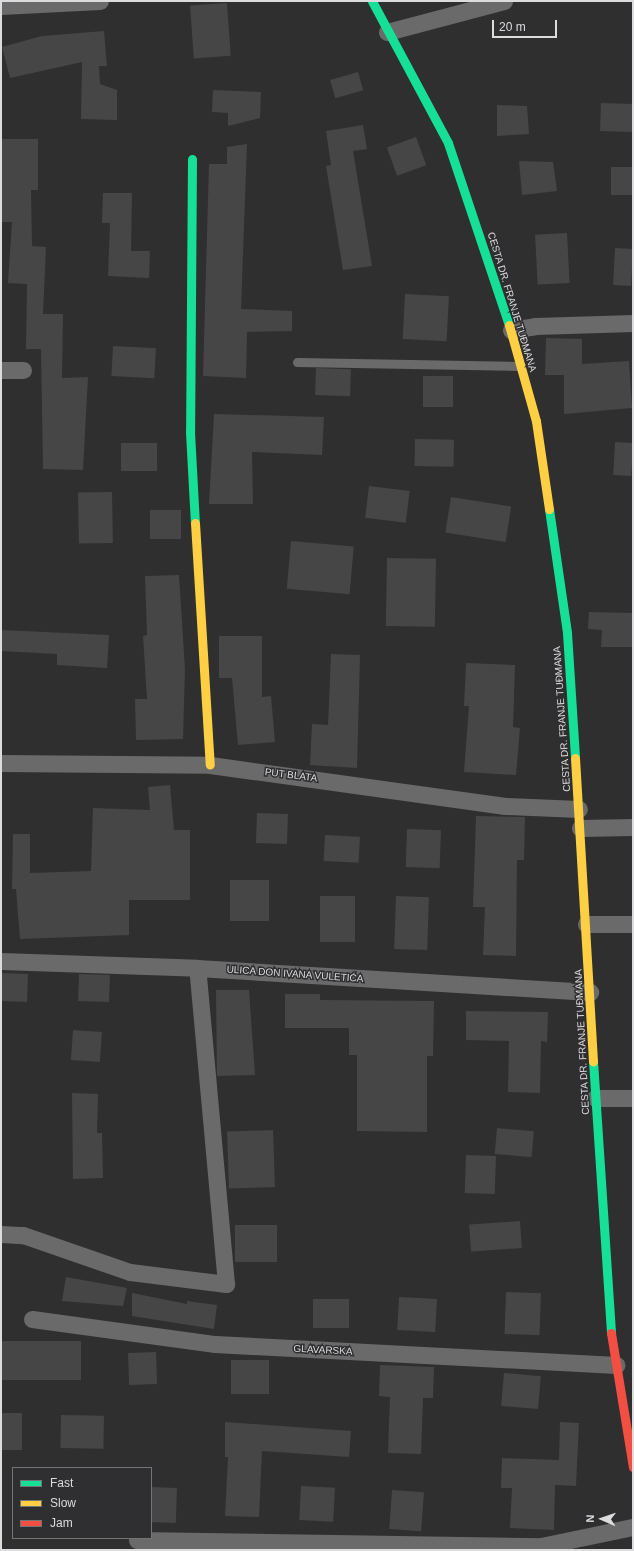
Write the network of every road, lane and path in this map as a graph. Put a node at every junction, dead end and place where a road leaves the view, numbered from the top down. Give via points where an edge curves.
1 (100, 1) edge
2 (372, 1) edge
3 (504, 1) edge
4 (1, 6) edge
5 (387, 32) junction
6 (192, 159) dead end
7 (633, 323) edge
8 (511, 330) junction
9 (296, 362) dead end
10 (521, 366) junction
11 (1, 370) edge
12 (23, 370) dead end
13 (1, 762) edge
14 (210, 765) junction
15 (579, 809) junction
16 (633, 827) edge
17 (580, 828) junction
18 (586, 924) junction
19 (633, 924) edge
20 (1, 961) edge
21 (197, 968) junction
22 (590, 992) junction
23 (595, 1098) junction
24 (633, 1098) edge
25 (1, 1234) edge
26 (32, 1319) dead end
27 (616, 1365) junction
28 (633, 1467) edge
29 (633, 1527) edge
30 (137, 1540) dead end

1 - 4 street
2 - 5 main road, CESTA DR. FRANJE TUĐMANA
3 - 5 street
5 - 8 main road, CESTA DR. FRANJE TUĐMANA via 448,143
6 - 14 main road via 190,432
7 - 8 street via 535,326
8 - 10 main road, CESTA DR. FRANJE TUĐMANA
9 - 10 lane
10 - 15 main road, CESTA DR. FRANJE TUĐMANA via 536,421 568,633
11 - 12 street
13 - 14 street, PUT BLATA
14 - 15 street, PUT BLATA via 505,806
15 - 17 main road, CESTA DR. FRANJE TUĐMANA
16 - 17 street
17 - 18 main road, CESTA DR. FRANJE TUĐMANA
18 - 19 street
18 - 22 main road, CESTA DR. FRANJE TUĐMANA
20 - 21 street, ULICA DON IVANA VULETIĆA
21 - 22 street, ULICA DON IVANA VULETIĆA
21 - 25 street via 226,1284 130,1272 23,1235
22 - 23 main road, CESTA DR. FRANJE TUĐMANA
23 - 24 street
23 - 27 main road, CESTA DR. FRANJE TUĐMANA via 608,1315
26 - 27 street, GLAVARSKA via 215,1344
27 - 28 main road, CESTA DR. FRANJE TUĐMANA
29 - 30 street via 541,1546

